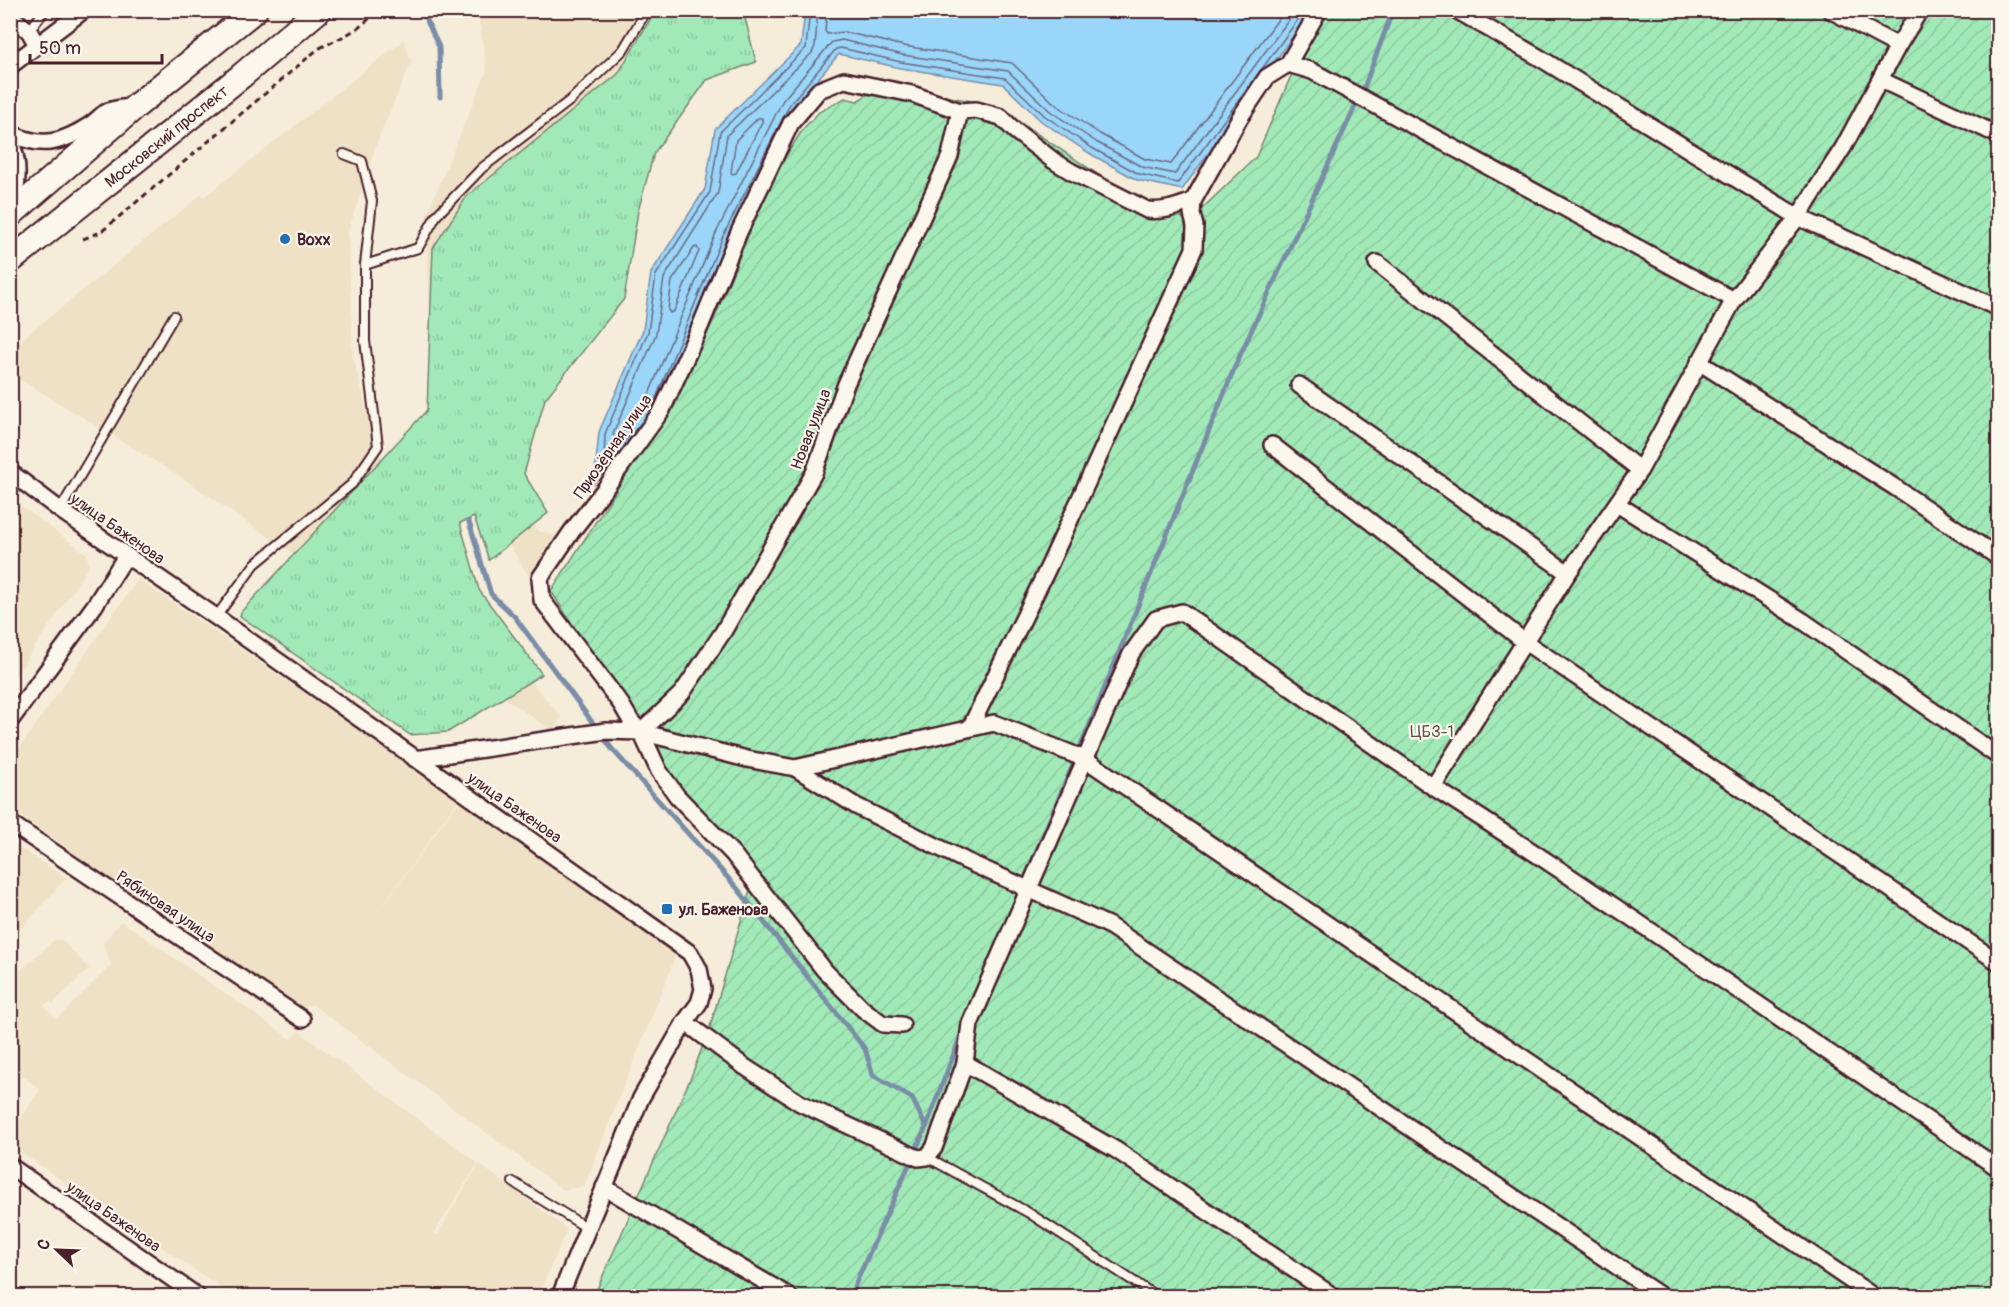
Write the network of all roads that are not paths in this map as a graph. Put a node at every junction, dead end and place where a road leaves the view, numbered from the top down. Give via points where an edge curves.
1 (45, 10) edge
2 (84, 10) edge
3 (255, 10) edge
4 (319, 10) edge
5 (646, 10) edge
6 (1319, 10) edge
7 (1456, 10) edge
8 (1830, 10) edge
9 (1920, 10) edge
10 (10, 16) edge
11 (29, 31) junction
12 (37, 45) junction
13 (1898, 46) junction
14 (13, 60) edge
15 (1288, 64) junction
16 (1881, 80) junction
17 (136, 106) junction
18 (960, 111) junction
19 (10, 133) edge
20 (1998, 135) edge
21 (10, 140) edge
22 (344, 154) dead end
23 (1193, 201) junction
24 (10, 210) edge
25 (10, 215) edge
26 (1798, 217) junction
27 (10, 261) edge
28 (1377, 263) dead end
29 (365, 265) junction
30 (1734, 300) junction
31 (1998, 308) edge
32 (174, 316) dead end
33 (1699, 363) junction
34 (1299, 385) dead end
35 (1272, 445) dead end
36 (1640, 470) junction
37 (10, 472) edge
38 (1617, 504) junction
39 (60, 510) junction
40 (126, 556) junction
41 (1998, 557) edge
42 (1568, 573) junction
43 (216, 617) junction
44 (1525, 642) junction
45 (10, 721) edge
46 (970, 728) junction
47 (641, 732) junction
48 (1998, 756) edge
49 (415, 759) junction
50 (1085, 759) junction
51 (795, 768) junction
52 (1433, 787) junction
53 (10, 823) edge
54 (1030, 888) junction
55 (1998, 962) edge
56 (302, 1019) dead end
57 (685, 1022) junction
58 (902, 1025) dead end
59 (965, 1063) junction
60 (927, 1157) junction
61 (10, 1166) edge
62 (1998, 1168) edge
63 (513, 1182) dead end
64 (604, 1187) junction
65 (587, 1228) junction
66 (197, 1296) edge
67 (560, 1296) edge
68 (789, 1296) edge
69 (1156, 1296) edge
70 (1333, 1296) edge
71 (1661, 1296) edge
72 (1873, 1296) edge

1 - 11 lane
2 - 12 street
3 - 17 main road
4 - 27 main road, Московский проспект
5 - 29 lane via 623,50 572,99 482,168 436,216 418,248
6 - 15 street
7 - 26 street
8 - 13 street
9 - 13 street
10 - 11 street
11 - 12 street
12 - 14 street
13 - 16 street
15 - 23 street via 1267,77
15 - 30 street via 1312,71
16 - 20 street
16 - 26 street
17 - 19 street via 106,112 59,141 32,142
17 - 25 main road
18 - 23 street via 976,110 1001,117 1054,161 1146,210 1159,212
18 - 47 street, Новая улица via 950,156 846,384 814,473 723,632 682,693
18 - 47 street, Приозёрная улица via 912,94 844,80 819,90 790,123 662,411 540,578 542,600
21 - 24 street via 17,165
22 - 29 lane via 362,161 372,201
23 - 46 street via 1194,249
26 - 30 street
26 - 31 street
28 - 36 street
29 - 43 lane via 365,341 378,447 352,484 255,564
30 - 33 street
32 - 39 lane
33 - 36 street
33 - 41 street
34 - 42 street
35 - 44 street
36 - 38 street
37 - 39 street, улица Баженова
38 - 42 street
38 - 48 street via 1803,621
39 - 40 street, улица Баженова
40 - 43 street, улица Баженова
40 - 45 street
42 - 44 street
43 - 49 street, улица Баженова
44 - 52 street
44 - 55 street
46 - 50 street via 994,723
46 - 51 street
47 - 49 street via 606,731
47 - 51 street
47 - 58 street, Приозёрная улица via 659,771 677,796 733,854 825,971 884,1024
49 - 57 street, улица Баженова via 690,953 704,988
50 - 52 street via 1131,654 1156,619 1182,612
50 - 54 street
50 - 72 street
51 - 54 street via 856,807
52 - 62 street via 1560,868
53 - 56 street, Рябиновая улица
54 - 59 street via 970,1023
54 - 71 street via 1108,925
57 - 60 street via 800,1103 918,1158
57 - 64 street, улица Баженова via 641,1098
59 - 60 street via 934,1148
59 - 70 street via 1116,1150
60 - 69 lane via 1029,1213
61 - 66 street, улица Баженова
63 - 65 lane
64 - 65 street, улица Баженова
64 - 68 street
65 - 67 street, улица Баженова

